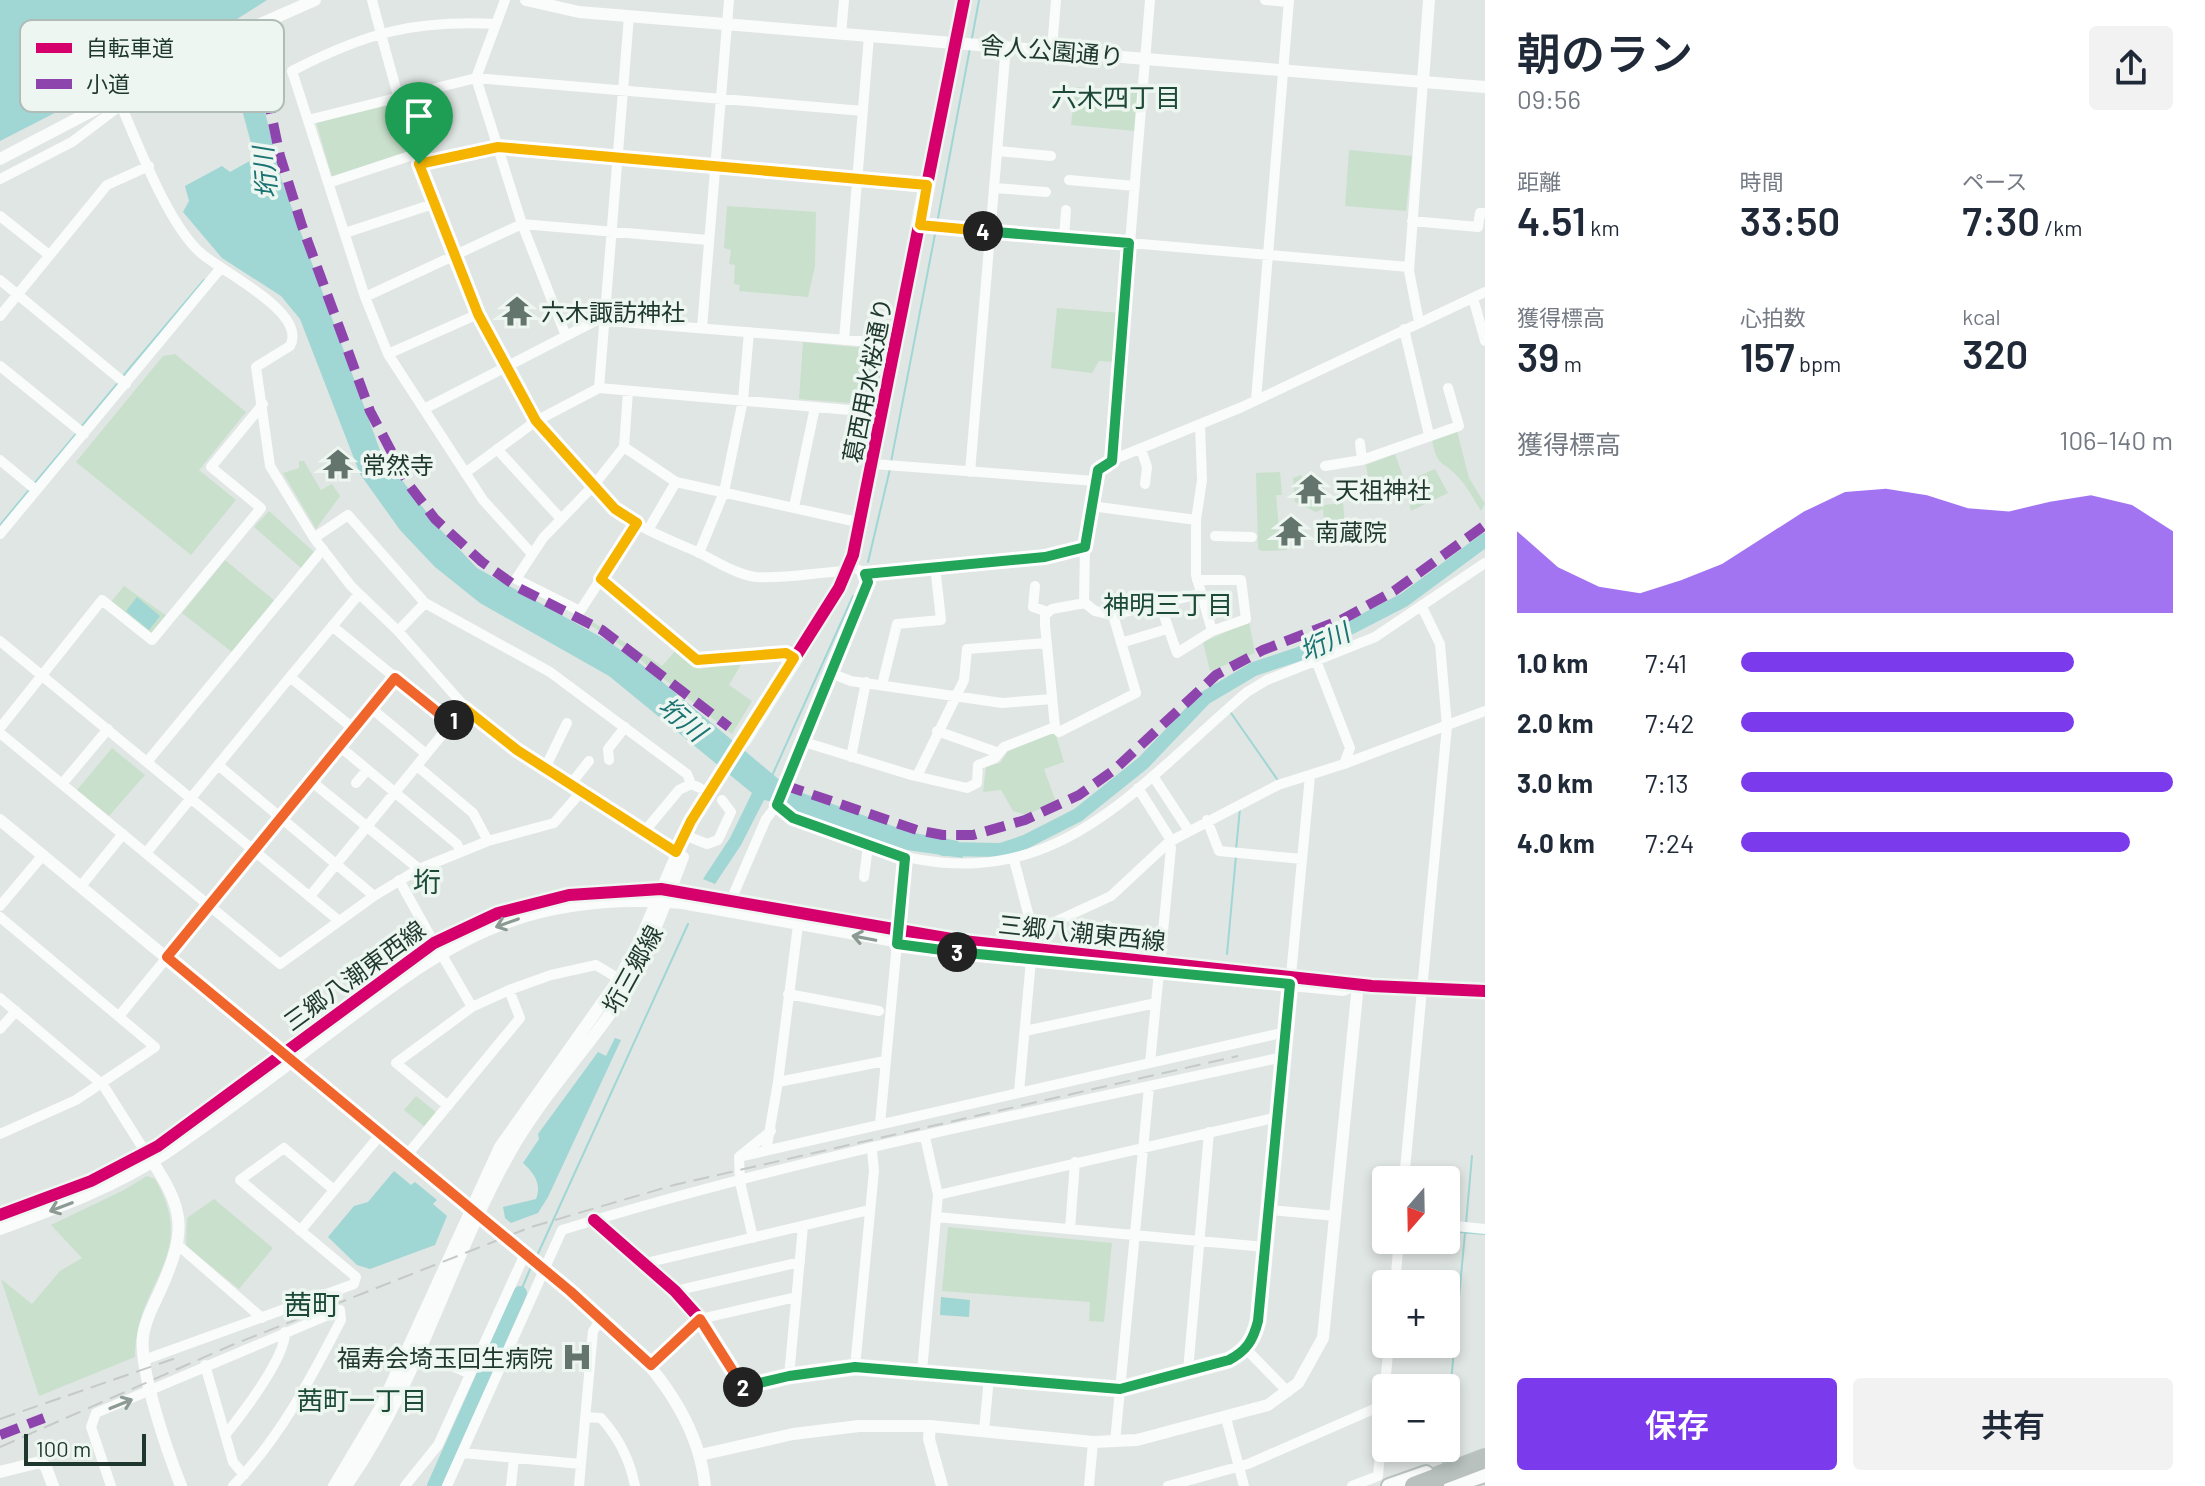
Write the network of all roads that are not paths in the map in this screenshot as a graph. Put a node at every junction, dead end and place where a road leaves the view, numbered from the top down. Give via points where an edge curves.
1 (315, 0) edge
2 (372, 0) edge
3 (505, 0) edge
4 (526, 0) edge
5 (600, 0) edge
6 (729, 0) edge
7 (844, 0) edge
8 (964, 0) edge
9 (1056, 0) edge
10 (1150, 0) edge
11 (1265, 0) edge
12 (1429, 0) edge
13 (1289, 1) edge
14 (559, 5) edge
15 (599, 14) junction
16 (629, 16) junction
17 (270, 20) edge
18 (496, 24) junction
19 (727, 24) junction
20 (380, 31) junction
21 (841, 34) junction
22 (869, 36) junction
23 (966, 43) junction
24 (1006, 46) junction
25 (1052, 49) junction
26 (1146, 58) junction
27 (1283, 69) junction
28 (476, 78) junction
29 (1423, 81) junction
30 (1485, 87) edge
31 (624, 91) junction
32 (396, 98) junction
33 (720, 99) junction
34 (863, 111) junction
35 (96, 112) edge
36 (106, 112) edge
37 (124, 112) edge
38 (308, 120) junction
39 (498, 147) junction
40 (998, 151) junction
41 (1051, 156) dead end
42 (619, 158) junction
43 (0, 159) edge
44 (417, 159) junction
45 (149, 166) junction
46 (714, 166) junction
47 (858, 178) junction
48 (0, 179) edge
49 (1069, 180) dead end
50 (328, 183) junction
51 (927, 185) junction
52 (1135, 186) junction
53 (995, 188) junction
54 (1046, 192) dead end
55 (433, 204) junction
56 (1066, 210) dead end
57 (1485, 213) edge
58 (0, 216) edge
59 (1412, 221) junction
60 (522, 224) junction
61 (924, 226) junction
62 (612, 232) junction
63 (991, 232) junction
64 (345, 233) junction
65 (1064, 238) junction
66 (708, 240) junction
67 (1129, 243) junction
68 (1268, 254) junction
69 (49, 255) junction
70 (453, 256) junction
71 (1409, 267) junction
72 (220, 269) junction
73 (0, 280) edge
74 (1485, 292) edge
75 (17, 295) junction
76 (365, 297) junction
77 (1473, 298) junction
78 (478, 314) junction
79 (0, 316) edge
80 (605, 320) junction
81 (1419, 322) junction
82 (702, 328) junction
83 (1404, 329) junction
84 (749, 332) junction
85 (566, 336) junction
86 (844, 340) junction
87 (1485, 341) edge
88 (896, 344) junction
89 (388, 354) junction
90 (0, 366) edge
91 (506, 367) junction
92 (121, 380) junction
93 (599, 388) junction
94 (1448, 388) dead end
95 (628, 391) junction
96 (743, 400) junction
97 (1256, 400) junction
98 (263, 404) junction
99 (815, 407) junction
100 (424, 409) junction
101 (883, 413) junction
102 (536, 421) junction
103 (1200, 425) junction
104 (80, 431) junction
105 (1429, 435) junction
106 (1360, 443) dead end
107 (624, 447) junction
108 (497, 449) junction
109 (1141, 449) junction
110 (0, 460) edge
111 (1362, 460) junction
112 (1112, 461) junction
113 (884, 465) junction
114 (1325, 466) dead end
115 (970, 472) junction
116 (465, 473) junction
117 (1095, 481) junction
118 (676, 482) junction
119 (1145, 484) dead end
120 (594, 485) junction
121 (33, 486) junction
122 (724, 492) junction
123 (1091, 506) junction
124 (794, 507) junction
125 (561, 519) junction
126 (1196, 520) junction
127 (637, 523) junction
128 (862, 523) junction
129 (648, 530) junction
130 (0, 534) edge
131 (1215, 536) dead end
132 (1252, 537) dead end
133 (314, 538) junction
134 (1085, 547) junction
135 (323, 549) junction
136 (699, 553) junction
137 (532, 554) junction
138 (1485, 563) edge
139 (935, 566) junction
140 (848, 569) junction
141 (868, 572) junction
142 (601, 579) junction
143 (1197, 580) junction
144 (1035, 586) dead end
145 (359, 594) junction
146 (1199, 594) junction
147 (1159, 601) junction
148 (425, 603) junction
149 (1084, 603) junction
150 (1422, 607) junction
151 (1048, 612) junction
152 (1113, 615) junction
153 (332, 626) junction
154 (1167, 629) junction
155 (398, 631) junction
156 (1212, 631) junction
157 (0, 641) edge
158 (1047, 643) junction
159 (1121, 643) junction
160 (794, 658) junction
161 (1317, 663) junction
162 (830, 673) junction
163 (42, 676) junction
164 (290, 677) junction
165 (395, 678) junction
166 (866, 682) junction
167 (882, 685) junction
168 (956, 695) junction
169 (1052, 699) junction
170 (371, 708) junction
171 (464, 708) junction
172 (1485, 711) edge
173 (451, 723) junction
174 (567, 723) dead end
175 (1447, 726) junction
176 (625, 727) junction
177 (1055, 727) junction
178 (108, 729) junction
179 (354, 729) junction
180 (0, 730) edge
181 (937, 731) junction
182 (801, 741) junction
183 (339, 746) junction
184 (999, 753) junction
185 (426, 754) junction
186 (851, 757) junction
187 (609, 760) dead end
188 (589, 761) dead end
189 (147, 762) junction
190 (1344, 764) junction
191 (218, 765) junction
192 (417, 766) junction
193 (545, 768) junction
194 (367, 770) junction
195 (721, 776) junction
196 (917, 776) junction
197 (1153, 776) junction
198 (1310, 776) junction
199 (311, 781) junction
200 (356, 783) dead end
201 (62, 784) junction
202 (570, 785) junction
203 (1138, 788) junction
204 (395, 792) junction
205 (581, 792) junction
206 (191, 798) junction
207 (722, 800) dead end
208 (777, 805) junction
209 (280, 817) junction
210 (0, 820) edge
211 (1207, 820) junction
212 (367, 827) junction
213 (1189, 831) junction
214 (644, 832) junction
215 (123, 834) junction
216 (692, 838) junction
217 (488, 841) junction
218 (1169, 842) junction
219 (868, 846) junction
220 (254, 850) junction
221 (460, 851) junction
222 (676, 852) junction
223 (146, 853) junction
224 (43, 855) junction
225 (905, 858) junction
226 (1302, 859) junction
227 (1014, 860) junction
228 (335, 864) junction
229 (419, 869) junction
230 (864, 877) dead end
231 (399, 880) junction
232 (81, 886) junction
233 (310, 896) junction
234 (374, 896) junction
235 (664, 896) junction
236 (731, 900) junction
237 (208, 905) junction
238 (0, 906) edge
239 (0, 917) edge
240 (338, 920) junction
241 (798, 925) junction
242 (1033, 932) junction
243 (898, 938) junction
244 (434, 943) junction
245 (442, 955) junction
246 (1031, 955) junction
247 (167, 957) junction
248 (1160, 968) junction
249 (619, 979) junction
250 (1291, 980) junction
251 (1358, 984) junction
252 (1421, 989) junction
253 (509, 990) junction
254 (1485, 991) edge
255 (788, 994) junction
256 (0, 998) edge
257 (1156, 1003) junction
258 (472, 1007) junction
259 (16, 1011) junction
260 (879, 1011) dead end
261 (120, 1015) junction
262 (0, 1029) edge
263 (1025, 1031) junction
264 (1286, 1032) junction
265 (287, 1057) junction
266 (1283, 1057) junction
267 (885, 1061) junction
268 (1150, 1063) junction
269 (778, 1082) junction
270 (103, 1085) junction
271 (1149, 1087) junction
272 (1019, 1092) junction
273 (448, 1106) junction
274 (1278, 1117) junction
275 (880, 1124) junction
276 (771, 1131) junction
277 (1209, 1132) junction
278 (0, 1134) edge
279 (381, 1134) junction
280 (925, 1137) junction
281 (1144, 1148) junction
282 (872, 1150) junction
283 (766, 1151) junction
284 (407, 1155) junction
285 (149, 1157) junction
286 (739, 1157) junction
287 (1075, 1162) junction
288 (1405, 1166) edge
289 (740, 1182) junction
290 (334, 1190) junction
291 (938, 1195) junction
292 (869, 1210) junction
293 (1269, 1210) junction
294 (476, 1212) junction
295 (0, 1215) edge
296 (1336, 1216) junction
297 (937, 1217) junction
298 (594, 1220) junction
299 (803, 1226) junction
300 (1460, 1226) edge
301 (0, 1229) edge
302 (1070, 1229) junction
303 (1485, 1229) edge
304 (300, 1231) junction
305 (1135, 1235) junction
306 (753, 1238) junction
307 (1200, 1240) junction
308 (179, 1246) junction
309 (1265, 1247) junction
310 (526, 1255) junction
311 (800, 1262) junction
312 (646, 1266) junction
313 (542, 1268) junction
314 (675, 1291) junction
315 (796, 1297) junction
316 (262, 1318) junction
317 (602, 1318) junction
318 (700, 1319) junction
319 (285, 1332) junction
320 (1246, 1349) junction
321 (419, 1351) junction
322 (144, 1360) junction
323 (205, 1365) junction
324 (651, 1365) junction
325 (855, 1367) junction
326 (922, 1371) junction
327 (1188, 1371) junction
328 (470, 1374) junction
329 (789, 1376) junction
330 (989, 1377) junction
331 (1120, 1389) junction
332 (151, 1391) junction
333 (1288, 1392) junction
334 (1372, 1410) edge
335 (586, 1417) junction
336 (1226, 1418) junction
337 (930, 1426) junction
338 (984, 1431) junction
339 (226, 1434) junction
340 (1093, 1442) junction
341 (1115, 1442) junction
342 (1485, 1451) edge
343 (462, 1453) junction
344 (700, 1455) junction
345 (514, 1458) junction
346 (1485, 1459) edge
347 (1379, 1462) edge
348 (581, 1464) junction
349 (1239, 1467) junction
350 (0, 1472) edge
351 (1485, 1473) edge
352 (244, 1475) junction
353 (50, 1486) edge
354 (111, 1486) edge
355 (181, 1486) edge
356 (233, 1486) edge
357 (334, 1486) edge
358 (346, 1486) edge
359 (405, 1486) edge
360 (447, 1486) edge
361 (511, 1486) edge
362 (579, 1486) edge
363 (635, 1486) edge
364 (705, 1486) edge
365 (942, 1486) edge
366 (1089, 1486) edge
367 (1168, 1486) edge
368 (1244, 1486) edge
369 (1352, 1486) edge
370 (1389, 1486) edge
371 (1414, 1486) edge
372 (1444, 1486) edge
373 (1451, 1486) edge

1 - 17 street
2 - 20 street
3 - 18 street
4 - 14 street, 舎人公園通り
5 - 15 street
6 - 19 street
7 - 21 street
8 - 23 street, 葛西用水桜通り
9 - 25 street
10 - 26 street
11 - 13 street
12 - 29 street
13 - 27 street
14 - 15 street, 舎人公園通り
15 - 16 street, 舎人公園通り
16 - 19 street, 舎人公園通り
16 - 31 street
18 - 20 street via 456,22
18 - 28 street
19 - 21 street, 舎人公園通り
19 - 33 street
20 - 32 street
20 - 38 street via 292,71
21 - 22 street, 舎人公園通り
22 - 23 street, 舎人公園通り
22 - 34 street
23 - 24 street, 舎人公園通り
23 - 51 street, 葛西用水桜通り
24 - 25 street, 舎人公園通り
24 - 40 street
25 - 26 street, 舎人公園通り
26 - 27 street, 舎人公園通り
26 - 52 street
27 - 29 street, 舎人公園通り
27 - 68 street
28 - 31 street
28 - 32 street
28 - 39 street
29 - 30 street, 舎人公園通り
29 - 59 street
31 - 33 street
31 - 42 street
32 - 38 street
32 - 44 street
33 - 34 street
33 - 46 street
34 - 47 street
35 - 43 street
36 - 48 street via 72,142
37 - 45 street
38 - 50 street
39 - 42 street
39 - 44 street
39 - 60 street
40 - 41 street
40 - 53 street
42 - 46 street
42 - 62 street
44 - 50 street
44 - 55 street
45 - 69 street via 107,185
45 - 72 street via 185,235
46 - 47 street
46 - 66 street
47 - 51 street
47 - 86 street
49 - 52 street
50 - 64 street
51 - 61 street, 葛西用水桜通り
52 - 67 street
53 - 54 street
53 - 63 street
55 - 64 street
55 - 70 street
56 - 65 street
57 - 59 street via 1480,213 1478,227
58 - 69 street
59 - 71 street
60 - 62 street
60 - 70 street
60 - 85 street
61 - 63 street
61 - 88 street, 葛西用水桜通り
62 - 66 street
62 - 80 street
63 - 65 street
63 - 115 street
64 - 76 street
65 - 67 street
66 - 82 street
67 - 68 street
67 - 112 street
68 - 71 street
68 - 97 street
69 - 75 street
70 - 76 street
70 - 78 street
71 - 81 street
72 - 92 street
72 - 98 street via 282,312 292,330 290,346 256,367
73 - 75 street
74 - 77 street
75 - 79 street
75 - 92 street
76 - 89 street
77 - 81 street
77 - 87 street
78 - 89 street
78 - 91 street
80 - 82 street
80 - 85 street
80 - 93 street
81 - 83 street
82 - 84 street
83 - 97 street
83 - 105 street
84 - 86 street
84 - 96 street
85 - 91 street
86 - 88 street
88 - 101 street, 葛西用水桜通り
89 - 100 street
90 - 104 street
91 - 100 street
91 - 102 street
92 - 104 street
93 - 95 street
93 - 102 street
94 - 105 street via 1459,426
95 - 96 street
95 - 107 street
96 - 99 street
96 - 122 street
97 - 103 street
98 - 133 street via 270,466
98 - 163 street via 211,467 261,508 152,640 102,600
99 - 101 street
99 - 124 street
100 - 116 street
101 - 113 street, 葛西用水桜通り
102 - 108 street
102 - 120 street
103 - 109 street
103 - 126 street via 1202,480
104 - 121 street
105 - 111 street
106 - 111 street
107 - 118 street
107 - 120 street
108 - 116 street
108 - 125 street
109 - 112 street
109 - 119 street
110 - 121 street
111 - 114 street
112 - 117 street via 1100,465
113 - 115 street
113 - 128 street, 葛西用水桜通り
115 - 117 street
116 - 137 street
117 - 123 street
118 - 122 street
118 - 129 street
120 - 125 street
120 - 127 street via 615,509
121 - 130 street
122 - 124 street
122 - 136 street
123 - 126 street
123 - 134 street
124 - 128 street
125 - 137 street
126 - 143 street
127 - 129 street
127 - 142 street
128 - 140 street, 葛西用水桜通り
129 - 136 street
131 - 132 street
133 - 135 street
133 - 148 street via 348,515
134 - 139 street via 1045,557
134 - 149 street
135 - 145 street
135 - 189 street
136 - 140 street via 755,577
137 - 142 street via 516,579 580,611
138 - 150 street
139 - 141 street
139 - 167 street via 941,620 897,624
140 - 141 street
140 - 160 street, 葛西用水桜通り
141 - 162 street
142 - 160 street via 697,660 786,653
143 - 146 street
143 - 156 street via 1241,580 1246,619
144 - 151 street via 1033,607
145 - 153 street
145 - 155 street
146 - 147 street
146 - 156 street
147 - 152 street
147 - 154 street
148 - 155 street
148 - 176 street via 550,672
149 - 151 street
149 - 152 street
150 - 161 street via 1375,637
150 - 175 street via 1440,644
151 - 158 street
152 - 159 street
153 - 164 street
153 - 165 street
154 - 156 street via 1177,653
154 - 159 street
155 - 171 street
157 - 163 street
158 - 168 street via 967,649 964,680
158 - 169 street
159 - 177 street via 1136,693 1086,721 1059,732
160 - 195 street, 葛西用水桜通り
161 - 190 street via 1350,748
161 - 197 street via 1247,692
162 - 166 street
162 - 182 street
163 - 178 street
163 - 180 street
164 - 179 street
164 - 191 street
165 - 170 street
165 - 173 street
166 - 167 street
166 - 186 street
167 - 168 street
168 - 169 street via 1002,703
168 - 181 street
169 - 177 street
170 - 179 street
170 - 185 street
171 - 173 street
171 - 193 street
172 - 175 street
173 - 185 street
174 - 193 street
175 - 190 street
175 - 252 street
176 - 187 street via 608,749
176 - 214 street via 687,774 695,786 679,790
177 - 184 street
178 - 189 street
178 - 201 street
179 - 183 street
180 - 201 street
181 - 184 street
181 - 196 street
182 - 186 street
182 - 208 street
183 - 194 street
183 - 199 street
184 - 196 street via 978,765 977,783 967,788
185 - 192 street
186 - 196 street
188 - 202 street
189 - 206 street
190 - 198 street
191 - 206 street
191 - 209 street
192 - 204 street
192 - 217 street via 473,813
193 - 202 street
194 - 200 street
194 - 204 street
195 - 216 street, 垳三郷線
195 - 222 street, 垳三郷線
197 - 203 street
197 - 213 street
198 - 211 street via 1278,785
198 - 226 street
199 - 209 street
199 - 212 street
201 - 215 street
202 - 205 street
203 - 218 street
203 - 227 street via 1089,826
204 - 212 street
204 - 221 street
205 - 214 street
205 - 217 street via 554,823
206 - 220 street
206 - 223 street
207 - 216 street via 730,817 718,840 707,844
208 - 219 street via 793,818
208 - 236 street
209 - 220 street
209 - 228 street
210 - 224 street
211 - 213 street
211 - 226 street via 1219,851
212 - 228 street
212 - 229 street
213 - 218 street
214 - 222 street
215 - 223 street
215 - 232 street
216 - 235 street, 垳三郷線
217 - 221 street
218 - 242 street via 1111,896
218 - 248 street
219 - 225 street
219 - 230 street
220 - 233 street
220 - 237 street
221 - 229 street
222 - 235 street, 垳三郷線
223 - 237 street
224 - 232 street
224 - 238 street
225 - 227 street via 966,866
225 - 243 street
226 - 250 street
227 - 242 street
228 - 233 street
228 - 234 street
229 - 231 street
231 - 234 street
231 - 244 street
232 - 247 street
233 - 240 street
234 - 240 street
235 - 236 street, 三郷八潮東西線
235 - 241 street, 三郷八潮東西線
235 - 244 street, 三郷八潮東西線 via 616,890 533,901
235 -> 245 street, 三郷八潮東西線 via 537,913
235 - 249 street, 垳三郷線
235 - 294 street, 垳三郷線 via 621,997 533,1117
236 - 243 street, 三郷八潮東西線
237 - 240 street via 280,964
237 - 247 street
239 - 261 street
243 -> 241 street, 三郷八潮東西線
241 - 255 street
242 - 246 street
243 - 246 street, 三郷八潮東西線
243 - 267 street
244 - 265 street, 三郷八潮東西線
245 - 258 street
245 - 265 street, 三郷八潮東西線
246 - 248 street, 三郷八潮東西線
246 - 263 street
247 - 261 street
247 - 265 street
248 - 250 street, 三郷八潮東西線
248 - 257 street
249 - 253 street via 596,965
249 - 294 street, 垳三郷線 via 519,1116 490,1165
250 - 251 street, 三郷八潮東西線
250 - 264 street
251 - 252 street, 三郷八潮東西線
251 - 296 street
252 - 254 street, 三郷八潮東西線
252 - 288 street
253 - 258 street
253 - 273 street via 520,1018
255 - 260 street
255 - 269 street
256 - 259 street
257 - 263 street
257 - 268 street
258 - 273 street via 396,1063
259 - 262 street
259 - 270 street
261 - 270 street via 155,1047
263 - 272 street
264 - 266 street
264 - 268 street
265 - 279 street
265 - 285 street, 三郷八潮東西線
266 - 271 street
266 - 274 street
267 - 269 street
267 - 275 street
268 - 272 street
269 - 276 street
270 - 278 street
270 - 285 street
271 - 280 street
271 - 281 street
272 - 275 street
273 - 284 street
274 - 277 street
274 - 293 street
275 - 283 street
276 - 283 street
276 - 286 street
277 - 281 street
277 - 307 street
279 - 284 street
279 - 290 street
280 - 282 street
280 - 291 street
281 - 287 street
281 - 305 street
282 - 289 street
282 - 292 street
283 - 286 street
284 - 294 street
285 - 295 street, 三郷八潮東西線
285 -> 301 street, 三郷八潮東西線 via 68,1205
285 - 308 street via 177,1204
286 - 289 street
287 - 291 street
287 - 302 street
289 - 298 street
289 - 306 street
290 - 304 street
290 - 304 street via 284,1148 240,1180
291 - 297 street
292 - 299 street
292 - 325 street
293 - 296 street
293 - 309 street
294 - 310 street
294 - 321 street, 垳三郷線
294 - 357 street, 垳三郷線 via 381,1407
296 - 333 street via 1323,1338 1311,1366
297 - 302 street
297 - 326 street
298 - 312 street
298 - 313 street via 562,1230
299 - 306 street
299 - 311 street
300 - 303 street
302 - 305 street
304 - 316 street via 356,1277 354,1284
305 - 307 street
305 - 331 street
306 - 312 street
307 - 309 street
307 - 327 street
308 - 316 street
308 - 322 street via 146,1325
309 - 320 street via 1258,1321
310 - 313 street
310 - 328 street
311 - 314 street
311 - 315 street
312 - 314 street
313 - 317 street
313 - 343 street
314 - 318 street
315 - 318 street
315 - 329 street
316 - 322 street
317 - 324 street
317 - 335 street via 593,1331
318 - 324 street
318 - 329 street via 743,1387
319 - 323 street
319 - 339 street via 267,1374
319 - 352 street via 340,1310 343,1314 298,1402
320 - 327 street via 1229,1360
320 - 333 street
321 - 328 street
321 - 358 street, 垳三郷線 via 380,1432
322 - 332 street
323 - 332 street
323 - 339 street
324 - 344 street via 691,1430
325 - 326 street
325 - 329 street
326 - 330 street
327 - 331 street
328 - 359 street via 438,1445
330 - 331 street
330 - 338 street
331 - 341 street
354 -> 332 street via 91,1418
332 - 355 street
333 - 336 street via 1268,1405
334 - 349 street
335 - 348 street
335 - 363 street via 601,1418 608,1426 627,1457
336 - 341 street
336 - 349 street
337 - 338 street
337 - 344 street via 793,1434
337 - 365 street
338 - 340 street
339 - 352 street via 233,1462
340 - 341 street
340 - 366 street
342 - 370 main road
343 - 345 street
343 - 360 street
344 - 364 street
345 - 348 street
345 - 361 street
346 - 371 highway
347 - 369 street via 1378,1476
348 - 362 street
349 - 367 street
349 - 368 street
350 - 353 street via 36,1461 48,1472
351 - 372 highway
351 - 373 main road
352 - 356 street

